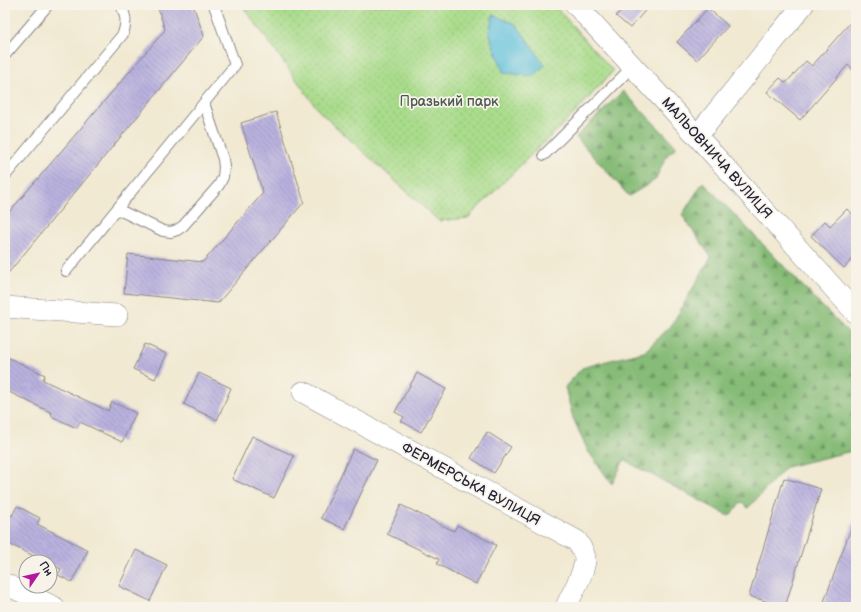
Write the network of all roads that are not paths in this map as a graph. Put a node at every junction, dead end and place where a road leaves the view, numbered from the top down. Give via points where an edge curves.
1 (48, 5) edge
2 (121, 5) edge
3 (214, 5) edge
4 (576, 5) edge
5 (803, 5) edge
6 (5, 54) edge
7 (633, 66) junction
8 (204, 103) junction
9 (697, 136) junction
10 (544, 155) dead end
11 (5, 176) edge
12 (117, 209) junction
13 (66, 271) dead end
14 (5, 307) edge
15 (855, 308) edge
16 (117, 315) dead end
17 (303, 392) dead end
18 (5, 584) edge
19 (54, 607) edge
20 (566, 607) edge

1 - 6 lane
2 - 11 lane via 126,25 123,34
3 - 8 lane via 235,65
4 - 7 street, МАЛЬОВНИЧА ВУЛИЦЯ
5 - 9 street
7 - 9 street, МАЛЬОВНИЧА ВУЛИЦЯ
7 - 10 lane
8 - 12 lane
8 - 12 lane via 223,159 223,177 219,185 183,226 171,232 163,231
9 - 15 street, МАЛЬОВНИЧА ВУЛИЦЯ
12 - 13 lane
14 - 16 street
17 - 20 street, ФЕРМЕРСЬКА ВУЛИЦЯ via 577,542 585,558 584,568
18 - 19 street

